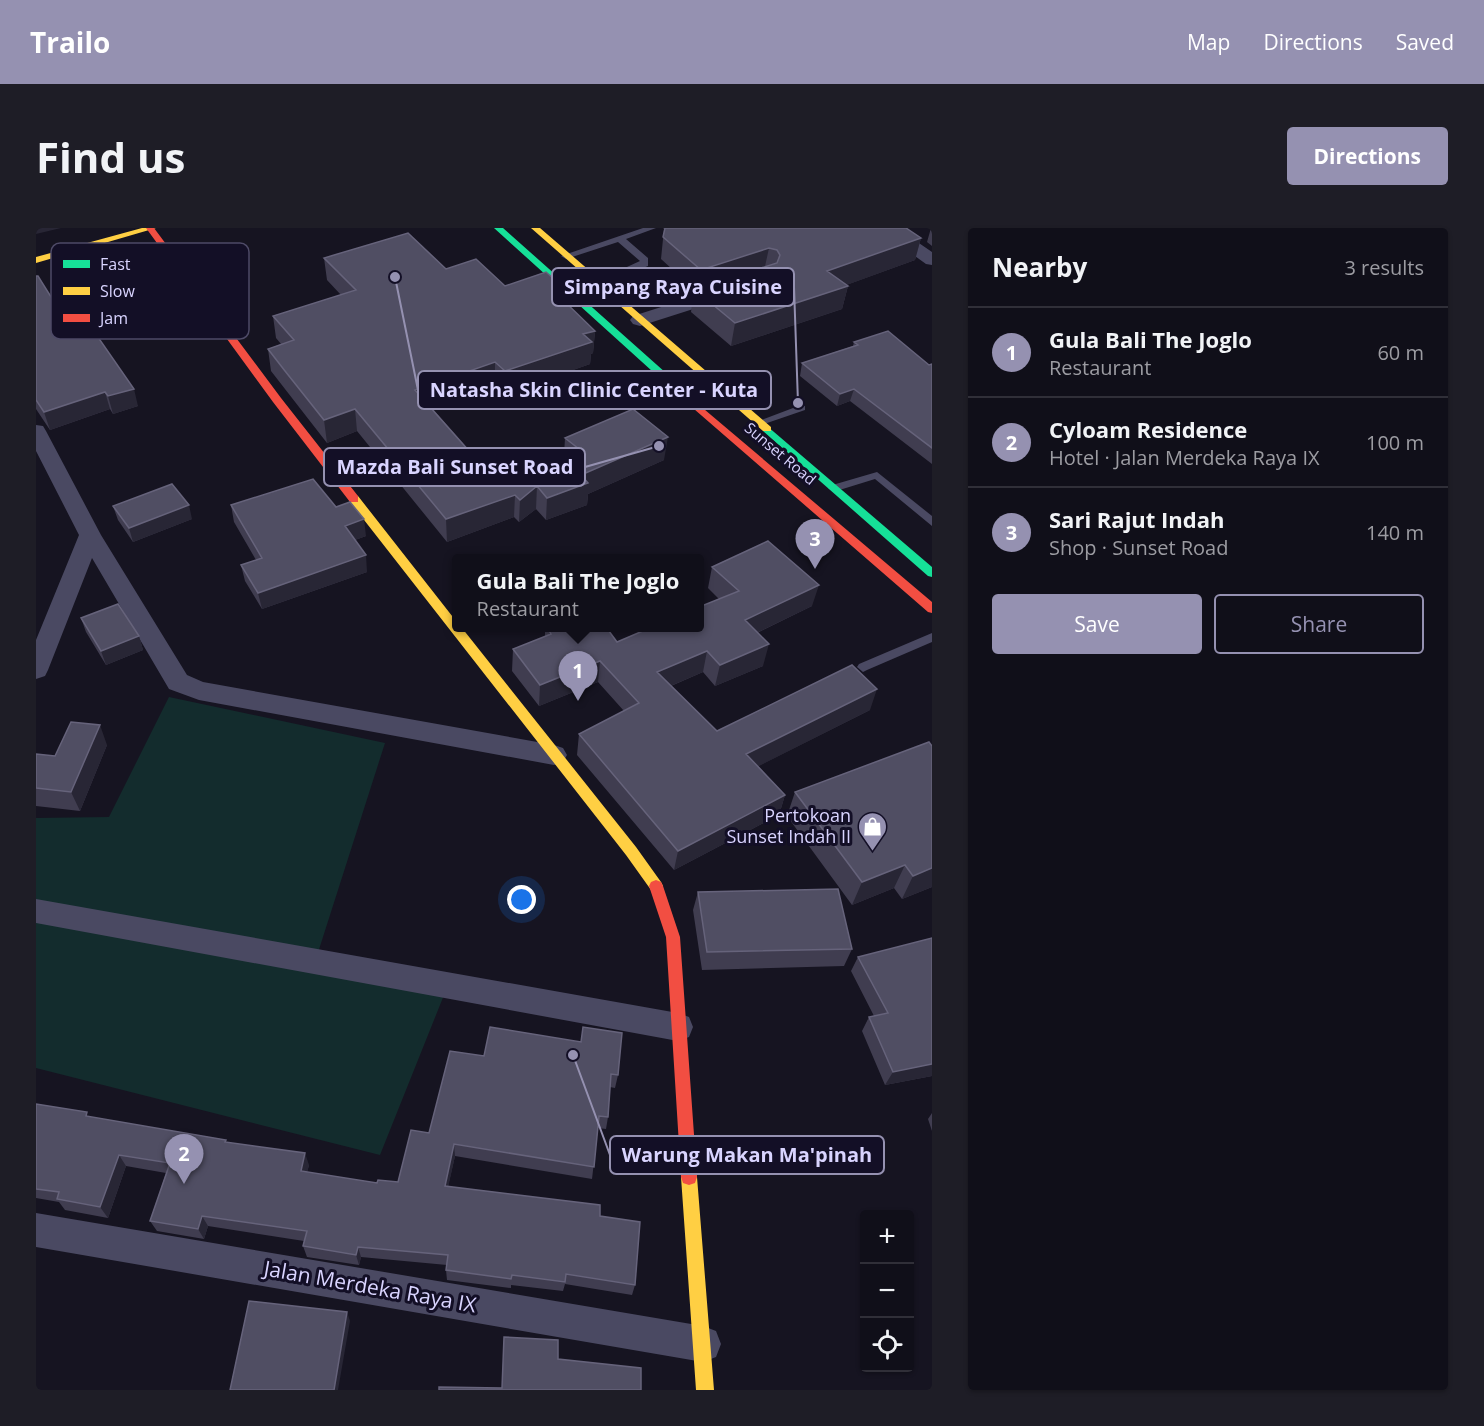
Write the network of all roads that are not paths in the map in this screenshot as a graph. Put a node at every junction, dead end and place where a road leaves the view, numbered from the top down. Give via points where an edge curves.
1 (150, 228) edge
2 (498, 228) edge
3 (535, 228) edge
4 (652, 228) edge
5 (885, 228) edge
6 (620, 239) junction
7 (90, 243) edge
8 (161, 243) edge
9 (566, 256) junction
10 (932, 260) edge
11 (597, 283) junction
12 (742, 287) edge
13 (640, 320) junction
14 (232, 339) edge
15 (801, 408) dead end
16 (761, 422) junction
17 (36, 432) edge
18 (832, 488) junction
19 (932, 522) edge
20 (90, 535) junction
21 (932, 573) edge
22 (932, 609) edge
23 (452, 624) edge
24 (458, 632) edge
25 (932, 637) edge
26 (863, 667) dead end
27 (36, 670) edge
28 (554, 755) junction
29 (36, 911) edge
30 (678, 1027) junction
31 (36, 1230) edge
32 (703, 1344) junction
33 (705, 1390) edge

1 - 7 main road
1 - 8 main road
2 - 22 main road, Sunset Road
3 - 9 main road, Sunset Road
4 - 6 lane
5 - 10 street
6 - 9 lane
6 - 11 lane via 645,264
9 - 11 main road, Sunset Road
11 - 13 main road, Sunset Road
12 - 13 street
13 - 16 main road, Sunset Road
14 - 23 main road
15 - 16 lane
16 - 18 main road, Sunset Road
17 - 20 street
18 - 19 lane via 877,475
18 - 21 main road, Sunset Road
20 - 27 street
20 - 28 street via 171,675 187,688
24 - 28 main road
25 - 26 lane
28 - 30 main road via 656,887 673,937
29 - 30 street
30 - 32 main road
31 - 32 street, Jalan Merdeka Raya IX
32 - 33 main road

